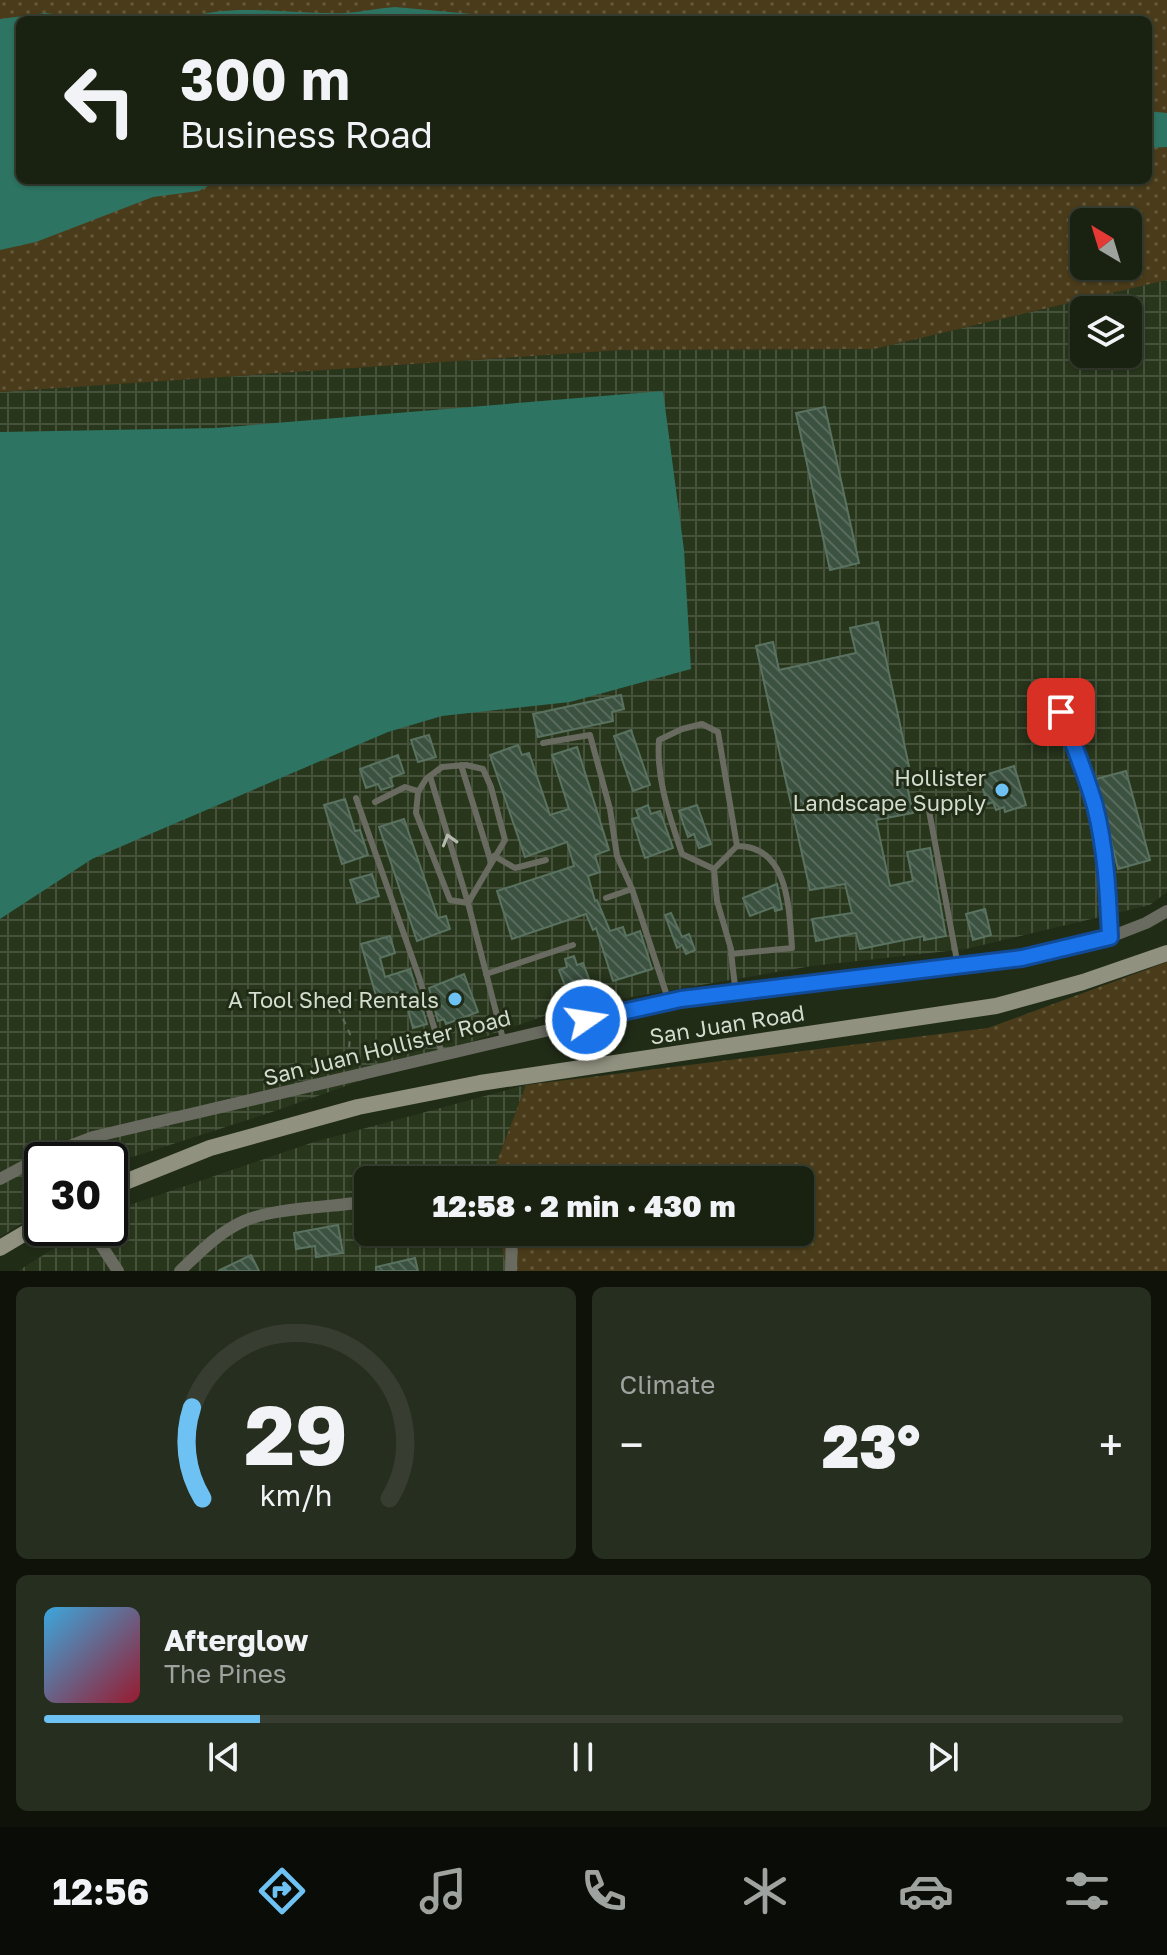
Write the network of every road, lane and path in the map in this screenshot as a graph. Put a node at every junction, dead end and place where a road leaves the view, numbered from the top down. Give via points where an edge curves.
1 (1061, 712) dead end
2 (543, 743) dead end
3 (461, 765) junction
4 (430, 776) junction
5 (418, 791) junction
6 (356, 798) dead end
7 (927, 800) dead end
8 (375, 802) dead end
9 (737, 846) junction
10 (492, 859) junction
11 (546, 860) dead end
12 (714, 869) junction
13 (632, 889) junction
14 (606, 898) dead end
15 (468, 903) junction
16 (1167, 911) edge
17 (1110, 937) junction
18 (573, 945) dead end
19 (1167, 953) edge
20 (731, 954) junction
21 (958, 966) junction
22 (486, 974) junction
23 (736, 993) junction
24 (333, 997) dead end
25 (669, 1002) junction
26 (503, 1039) junction
27 (442, 1054) junction
28 (347, 1078) junction
29 (81, 1142) edge
30 (24, 1168) edge
31 (0, 1179) edge
32 (128, 1181) edge
33 (354, 1203) edge
34 (24, 1234) edge
35 (102, 1246) edge
36 (512, 1246) edge
37 (0, 1248) edge
38 (118, 1271) edge
39 (180, 1271) edge
40 (511, 1271) edge

1 - 17 street via 1100,831
2 - 13 lane via 590,735 617,856
3 - 4 lane via 442,767
3 - 10 lane
3 - 10 lane via 483,769 491,787 505,840
4 - 5 lane
15 -> 4 lane
5 - 8 lane via 405,787
5 - 15 lane via 416,813 442,883 450,900
6 - 27 lane
7 - 21 lane
9 - 12 lane
9 - 12 lane via 718,732 702,724 659,740 664,797 682,854
9 - 20 lane via 761,851 779,867 792,948
10 - 11 lane via 515,868
10 - 15 lane
12 - 20 lane
13 - 14 lane
13 - 25 lane
15 - 22 lane
16 - 17 street, San Juan Hollister Road
17 - 21 street, San Juan Hollister Road via 1022,958
18 - 22 lane
19 - 32 main road, San Juan Road via 996,1006 480,1083 358,1107 210,1148
20 - 23 lane
21 - 23 street, San Juan Hollister Road
22 - 26 lane
23 - 25 street, San Juan Hollister Road
24 - 28 path via 350,1034
25 - 26 street, San Juan Hollister Road
26 - 27 street, San Juan Hollister Road
27 - 28 street, San Juan Hollister Road
28 - 29 street, San Juan Hollister Road
30 - 31 street, San Juan Hollister Road
33 - 39 street via 248,1219 214,1239
34 - 37 main road
35 - 38 street
36 - 40 street

